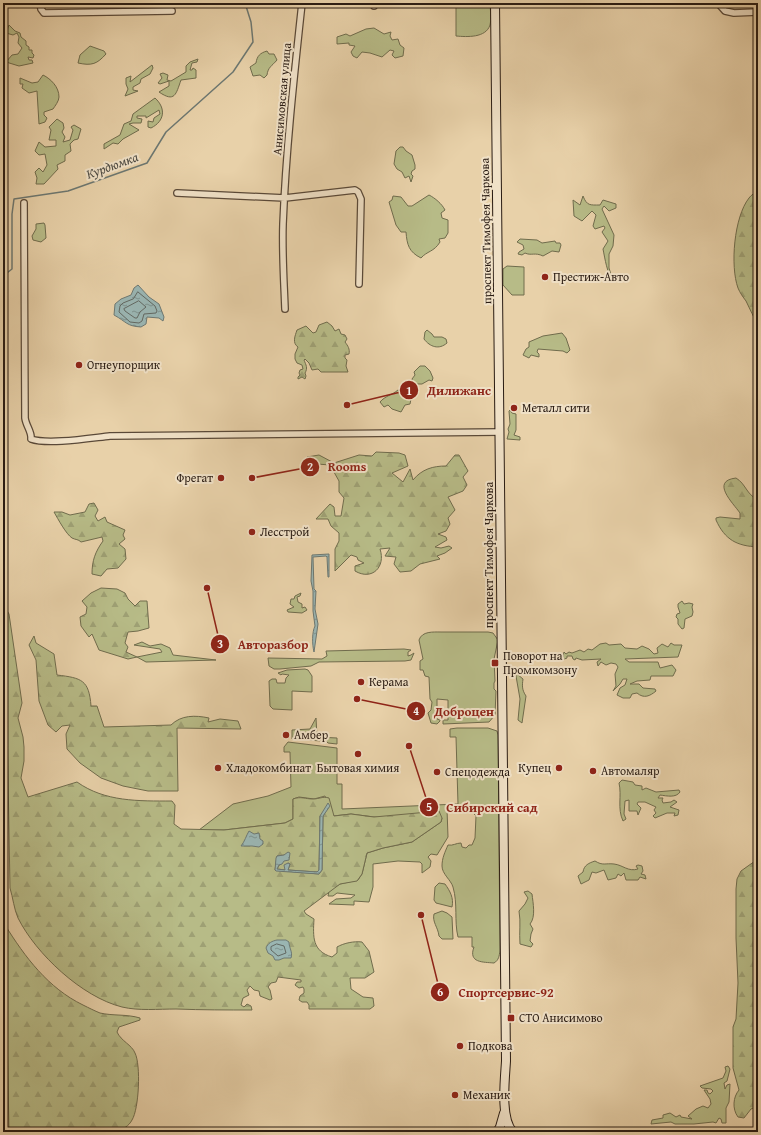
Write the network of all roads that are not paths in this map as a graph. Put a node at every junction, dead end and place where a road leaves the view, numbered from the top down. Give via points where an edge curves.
1 (40, 3) edge
2 (302, 3) edge
3 (495, 3) edge
4 (718, 3) edge
5 (172, 11) dead end
6 (758, 12) edge
7 (177, 193) dead end
8 (285, 198) junction
9 (24, 203) dead end
10 (359, 284) dead end
11 (285, 310) dead end
12 (500, 432) junction
13 (505, 1106) junction
14 (497, 1132) edge
15 (513, 1132) edge

1 - 5 street via 44,12
2 - 8 street, Анисимовская улица
3 - 12 main road, проспект Тимофея Чаркова
4 - 6 street via 725,11
7 - 8 street
8 - 10 street via 351,190 358,192 361,199
8 - 11 street, Анисимовская улица
9 - 12 street via 25,418 32,434 31,439 53,441 110,436
12 - 13 main road, проспект Тимофея Чаркова
13 - 14 main road, проспект Тимофея Чаркова
13 - 15 main road, проспект Тимофея Чаркова via 508,1124

